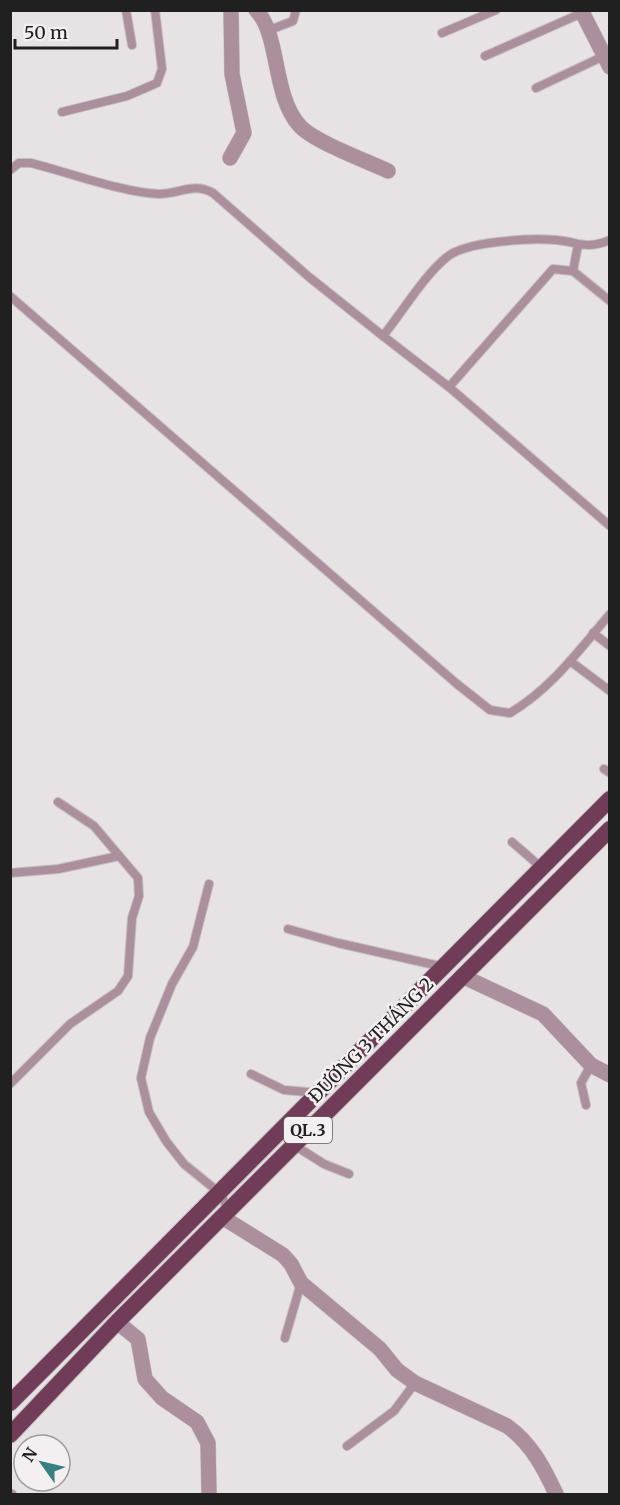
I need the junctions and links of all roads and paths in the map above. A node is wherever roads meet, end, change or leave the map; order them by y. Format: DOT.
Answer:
graph roads {
  1 [pos="126,10"];
  2 [pos="155,10"];
  3 [pos="231,10"];
  4 [pos="256,10"];
  5 [pos="296,10"];
  6 [pos="495,10"];
  7 [pos="581,12"];
  8 [pos="267,31"];
  9 [pos="442,33"];
  10 [pos="132,45"];
  11 [pos="485,56"];
  12 [pos="607,62"];
  13 [pos="536,88"];
  14 [pos="62,112"];
  15 [pos="230,158"];
  16 [pos="10,170"];
  17 [pos="388,171"];
  18 [pos="609,240"];
  19 [pos="578,245"];
  20 [pos="573,271"];
  21 [pos="10,296"];
  22 [pos="609,301"];
  23 [pos="383,336"];
  24 [pos="449,387"];
  25 [pos="609,526"];
  26 [pos="609,614"];
  27 [pos="593,633"];
  28 [pos="609,646"];
  29 [pos="570,661"];
  30 [pos="609,691"];
  31 [pos="609,799"];
  32 [pos="58,802"];
  33 [pos="609,829"];
  34 [pos="512,842"];
  35 [pos="119,856"];
  36 [pos="542,867"];
  37 [pos="10,873"];
  38 [pos="209,884"];
  39 [pos="288,929"];
  40 [pos="444,967"];
  41 [pos="462,976"];
  42 [pos="591,1065"];
  43 [pos="251,1074"];
  44 [pos="609,1075"];
  45 [pos="10,1084"];
  46 [pos="319,1093"];
  47 [pos="586,1105"];
  48 [pos="294,1145"];
  49 [pos="349,1174"];
  50 [pos="221,1194"];
  51 [pos="225,1214"];
  52 [pos="300,1283"];
  53 [pos="117,1322"];
  54 [pos="285,1338"];
  55 [pos="415,1383"];
  56 [pos="10,1403"];
  57 [pos="10,1435"];
  58 [pos="347,1446"];
  59 [pos="209,1494"];
  60 [pos="556,1494"];
  1 -- 10 [label="lane"];
  2 -- 14 [label="lane"];
  3 -- 15 [label="street"];
  4 -- 8 [label="street"];
  5 -- 8 [label="lane"];
  6 -- 9 [label="lane"];
  7 -- 11 [label="lane"];
  7 -- 12 [label="street"];
  8 -- 17 [label="street"];
  12 -- 13 [label="lane"];
  16 -- 23 [label="lane"];
  18 -- 19 [label="lane"];
  19 -- 20 [label="lane"];
  19 -- 23 [label="lane"];
  20 -- 22 [label="lane"];
  20 -- 24 [label="lane"];
  21 -- 29 [label="lane"];
  23 -- 24 [label="lane"];
  24 -- 25 [label="lane"];
  26 -- 27 [label="lane"];
  27 -- 28 [label="lane"];
  27 -- 29 [label="lane"];
  29 -- 30 [label="lane"];
  31 -- 36 [label="highway, ĐƯỜNG 3 THÁNG 2 / QL.3"];
  32 -- 35 [label="lane"];
  33 -- 41 [label="highway, ĐƯỜNG 3 THÁNG 2 / QL.3"];
  34 -- 36 [label="lane"];
  35 -- 37 [label="lane"];
  35 -- 45 [label="lane"];
  36 -- 40 [label="highway, ĐƯỜNG 3 THÁNG 2 / QL.3"];
  38 -- 50 [label="lane"];
  39 -- 40 [label="lane"];
  40 -- 46 [label="highway, ĐƯỜNG 3 THÁNG 2 / QL.3"];
  41 -- 42 [label="street"];
  41 -- 48 [label="highway, ĐƯỜNG 3 THÁNG 2 / QL.3"];
  42 -- 44 [label="street"];
  42 -- 47 [label="lane"];
  43 -- 46 [label="lane"];
  46 -- 50 [label="highway, ĐƯỜNG 3 THÁNG 2 / QL.3"];
  48 -- 49 [label="lane"];
  48 -- 51 [label="highway, ĐƯỜNG 3 THÁNG 2 / QL.3"];
  50 -- 51 [label="lane"];
  50 -- 56 [label="highway, ĐƯỜNG 3 THÁNG 2 / QL.3"];
  51 -- 52 [label="street"];
  51 -- 53 [label="highway, ĐƯỜNG 3 THÁNG 2 / QL.3"];
  52 -- 54 [label="lane"];
  52 -- 55 [label="street"];
  53 -- 57 [label="highway, ĐƯỜNG 3 THÁNG 2 / QL.3"];
  53 -- 59 [label="street"];
  55 -- 58 [label="lane"];
  55 -- 60 [label="street"];
}
